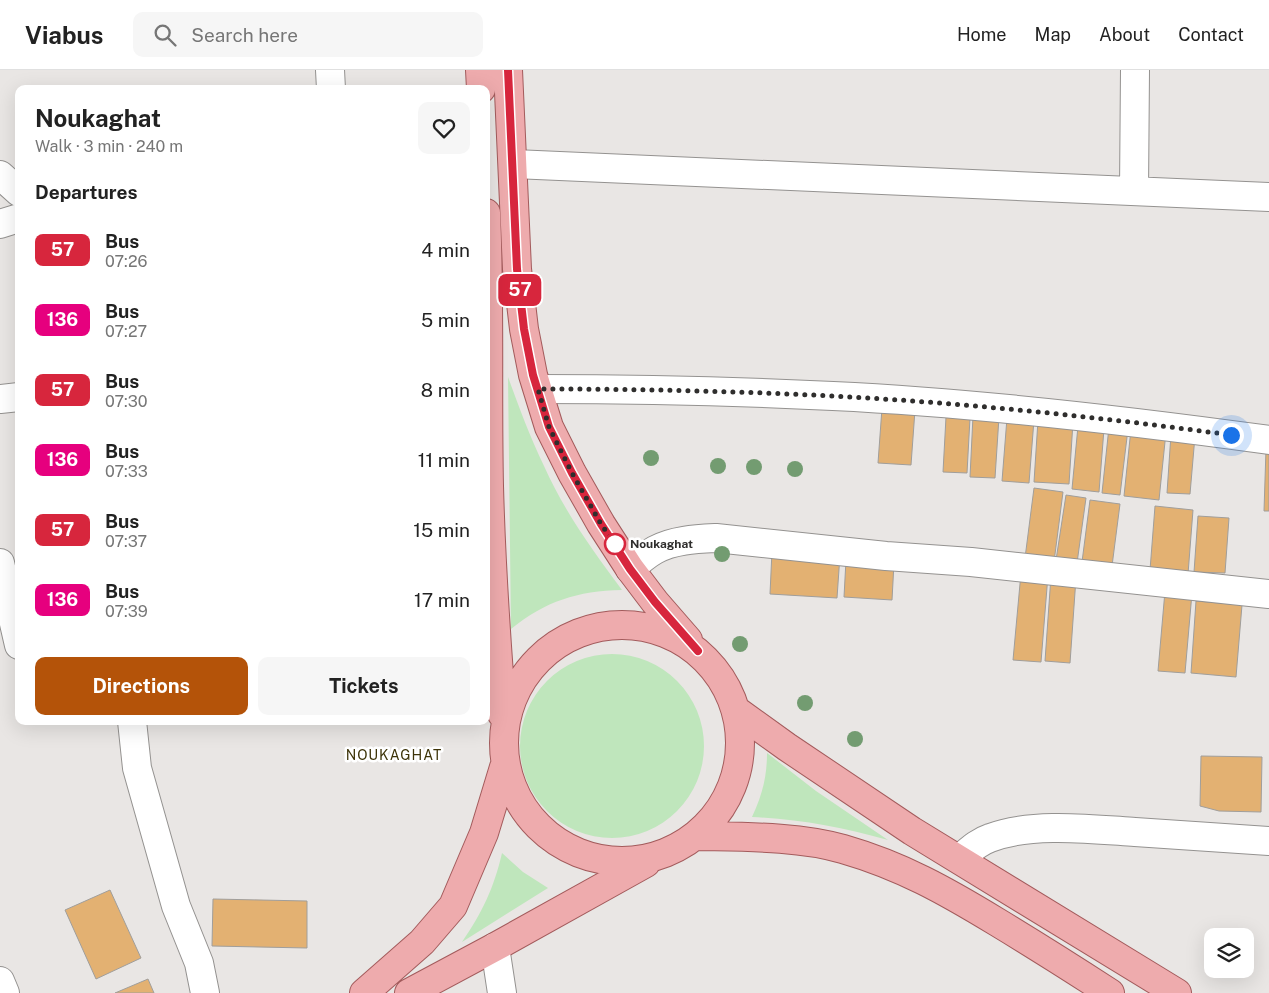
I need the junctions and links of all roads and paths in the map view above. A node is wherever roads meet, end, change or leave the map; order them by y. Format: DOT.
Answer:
graph roads {
  1 [pos="330,70"];
  2 [pos="480,70"];
  3 [pos="508,70"];
  4 [pos="1135,70"];
  5 [pos="331,85"];
  6 [pos="481,85"];
  7 [pos="514,164"];
  8 [pos="0,175"];
  9 [pos="15,188"];
  10 [pos="1134,192"];
  11 [pos="1269,197"];
  12 [pos="15,219"];
  13 [pos="0,224"];
  14 [pos="516,255"];
  15 [pos="490,256"];
  16 [pos="538,389"];
  17 [pos="15,398"];
  18 [pos="0,399"];
  19 [pos="1269,440"];
  20 [pos="490,533"];
  21 [pos="0,563"];
  22 [pos="630,569"];
  23 [pos="1269,594"];
  24 [pos="12,647"];
  25 [pos="698,651"];
  26 [pos="737,711"];
  27 [pos="132,725"];
  28 [pos="503,728"];
  29 [pos="504,767"];
  30 [pos="696,836"];
  31 [pos="1269,841"];
  32 [pos="658,856"];
  33 [pos="959,859"];
  34 [pos="495,947"];
  35 [pos="0,981"];
  36 [pos="5,993"];
  37 [pos="205,993"];
  38 [pos="364,993"];
  39 [pos="409,993"];
  40 [pos="502,993"];
  41 [pos="1110,993"];
  42 [pos="1177,993"];
  1 -- 5 [label="street"];
  2 -- 6 [label="main road"];
  3 -- 7 [label="main road"];
  4 -- 10 [label="street"];
  7 -- 10 [label="street"];
  7 -- 14 [label="main road"];
  8 -- 9 [label="street"];
  10 -- 11 [label="street"];
  12 -- 13 [label="street"];
  14 -- 15 [label="main road"];
  14 -- 16 [label="main road"];
  16 -- 19 [label="street"];
  16 -- 22 [label="main road"];
  17 -- 18 [label="street"];
  20 -- 28 [label="main road"];
  21 -- 24 [label="street"];
  22 -- 23 [label="street"];
  22 -- 25 [label="main road"];
  25 -- 26 [label="main road"];
  25 -- 28 [label="main road"];
  26 -- 30 [label="main road"];
  26 -- 33 [label="main road"];
  27 -- 37 [label="street"];
  28 -- 29 [label="main road"];
  29 -- 32 [label="main road"];
  29 -- 38 [label="main road"];
  30 -- 32 [label="main road"];
  30 -- 41 [label="main road"];
  31 -- 33 [label="street"];
  32 -- 34 [label="main road"];
  33 -- 42 [label="main road"];
  34 -- 39 [label="main road"];
  34 -- 40 [label="street"];
  35 -- 36 [label="street"];
}
